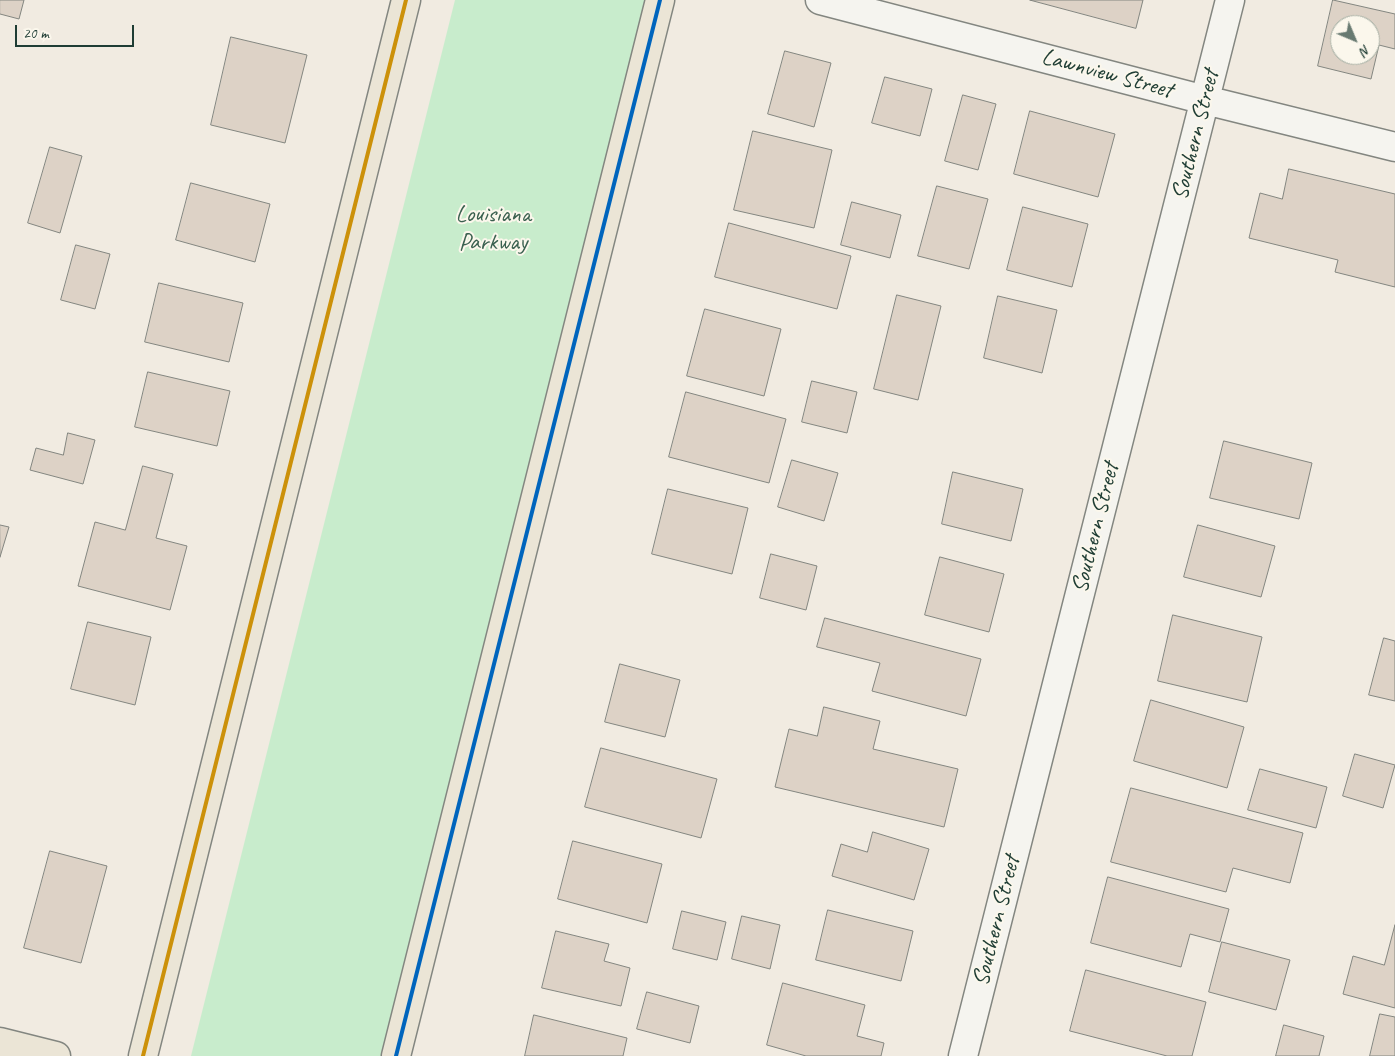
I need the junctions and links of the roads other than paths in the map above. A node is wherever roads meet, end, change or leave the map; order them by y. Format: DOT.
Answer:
graph roads {
  1 [pos="406,0"];
  2 [pos="660,0"];
  3 [pos="820,0"];
  4 [pos="1230,0"];
  5 [pos="1205,100"];
  6 [pos="1395,147"];
  7 [pos="0,1042"];
  8 [pos="56,1056"];
  9 [pos="143,1056"];
  10 [pos="396,1056"];
  11 [pos="963,1056"];
  1 -- 9 [label="main road"];
  2 -- 10 [label="main road"];
  3 -- 5 [label="street, Lawnview Street"];
  4 -- 5 [label="street, Southern Street"];
  5 -- 6 [label="street, Lawnview Street"];
  5 -- 11 [label="street, Southern Street"];
  7 -- 8 [label="main road"];
}
